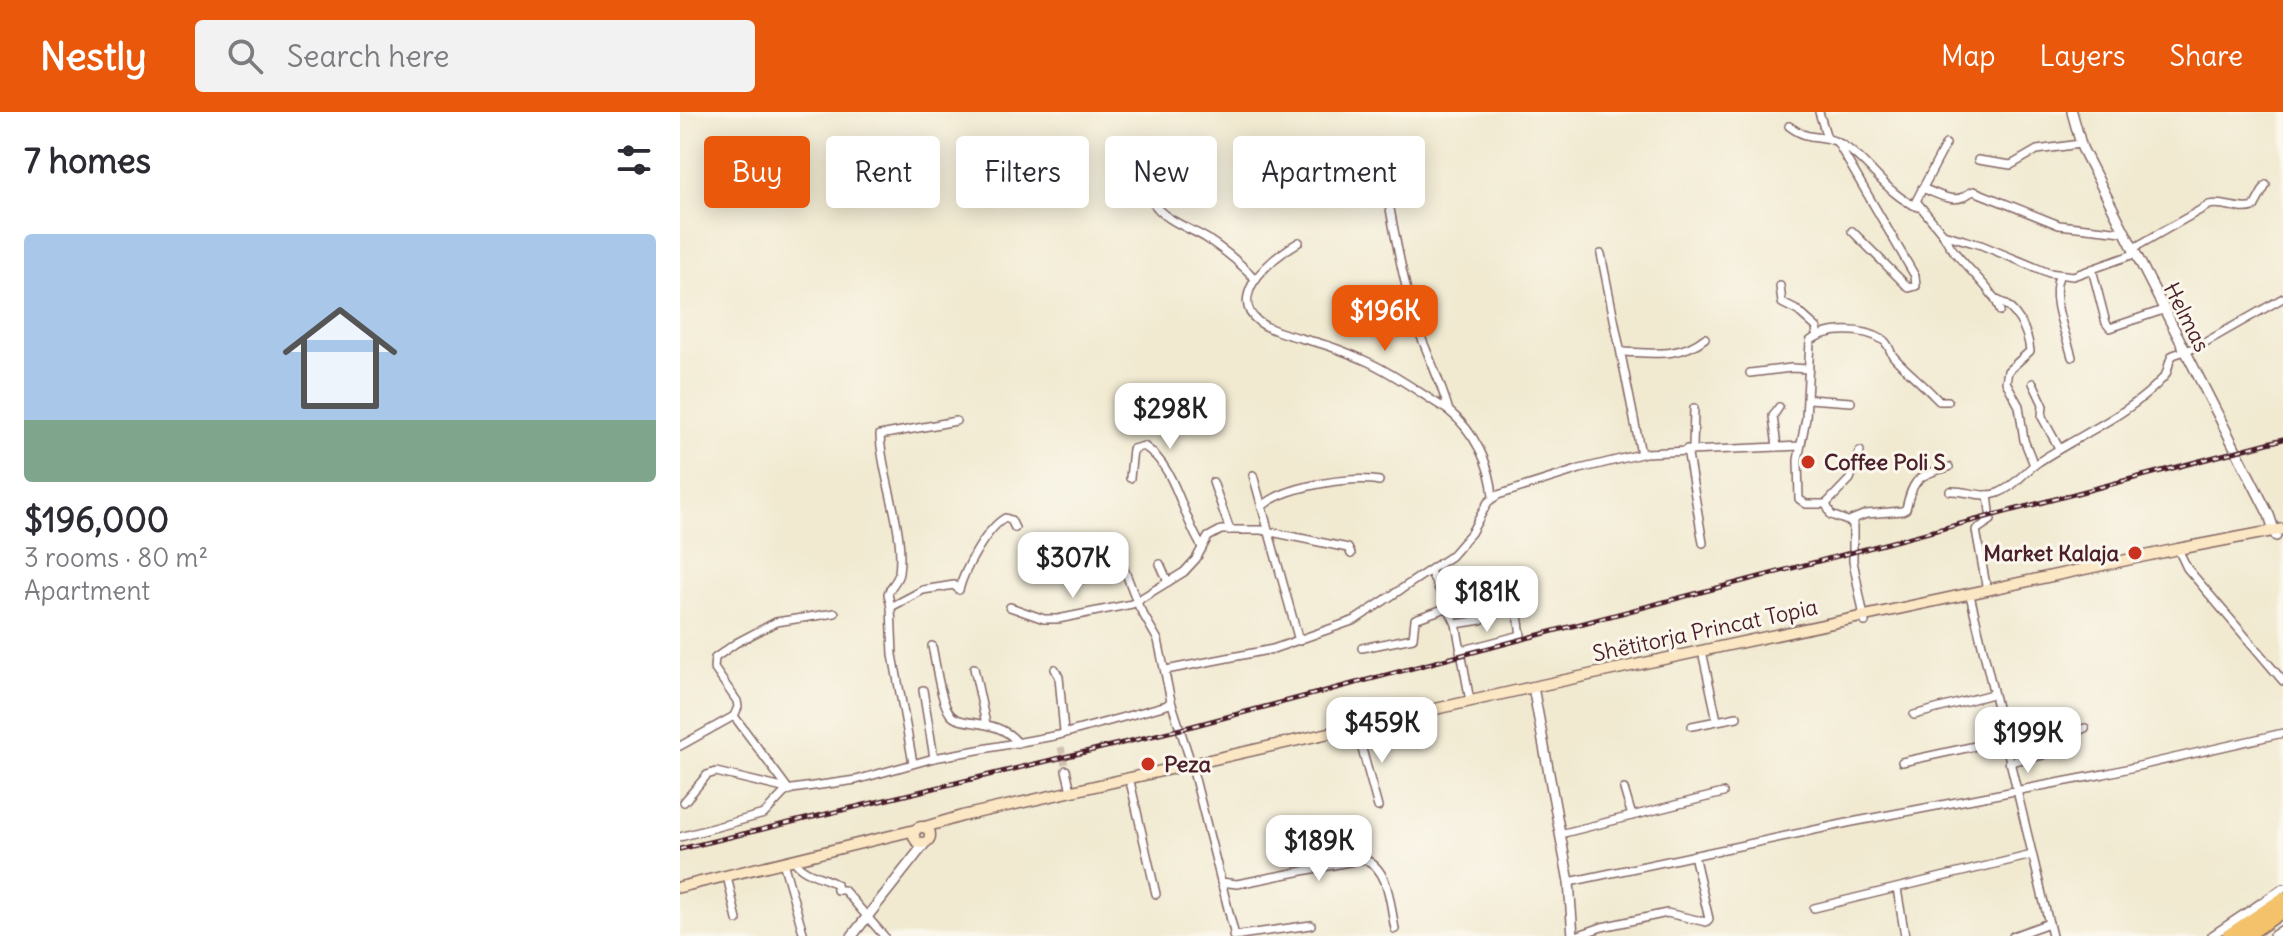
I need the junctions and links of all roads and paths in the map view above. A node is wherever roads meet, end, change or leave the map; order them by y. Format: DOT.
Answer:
graph roads {
  1 [pos="1819,112"];
  2 [pos="2072,112"];
  3 [pos="1789,126"];
  4 [pos="1827,138"];
  5 [pos="1837,142"];
  6 [pos="1946,144"];
  7 [pos="2080,144"];
  8 [pos="1978,160"];
  9 [pos="2266,185"];
  10 [pos="1922,188"];
  11 [pos="1918,207"];
  12 [pos="1156,208"];
  13 [pos="1390,208"];
  14 [pos="1852,231"];
  15 [pos="2123,232"];
  16 [pos="1943,234"];
  17 [pos="1299,242"];
  18 [pos="2133,252"];
  19 [pos="1601,254"];
  20 [pos="2092,269"];
  21 [pos="2059,276"];
  22 [pos="1256,280"];
  23 [pos="1780,286"];
  24 [pos="2283,298"];
  25 [pos="1997,300"];
  26 [pos="2163,310"];
  27 [pos="2000,311"];
  28 [pos="1816,337"];
  29 [pos="1705,338"];
  30 [pos="2184,351"];
  31 [pos="1622,352"];
  32 [pos="2072,357"];
  33 [pos="1809,369"];
  34 [pos="1750,373"];
  35 [pos="2033,383"];
  36 [pos="1808,399"];
  37 [pos="1948,401"];
  38 [pos="1851,402"];
  39 [pos="1779,407"];
  40 [pos="1694,408"];
  41 [pos="1449,411"];
  42 [pos="956,421"];
  43 [pos="1800,446"];
  44 [pos="1777,447"];
  45 [pos="2059,448"];
  46 [pos="1690,449"];
  47 [pos="1860,451"];
  48 [pos="1641,454"];
  49 [pos="2034,465"];
  50 [pos="1949,467"];
  51 [pos="1253,475"];
  52 [pos="1130,478"];
  53 [pos="1379,481"];
  54 [pos="1213,482"];
  55 [pos="1950,491"];
  56 [pos="1988,495"];
  57 [pos="1493,497"];
  58 [pos="1826,504"];
  59 [pos="1262,507"];
  60 [pos="1851,520"];
  61 [pos="1015,528"];
  62 [pos="1230,530"];
  63 [pos="2278,532"];
  64 [pos="1268,533"];
  65 [pos="1703,543"];
  66 [pos="1202,547"];
  67 [pos="1049,549"];
  68 [pos="2178,549"];
  69 [pos="1351,554"];
  70 [pos="1160,564"];
  71 [pos="1430,571"];
  72 [pos="1168,582"];
  73 [pos="1987,591"];
  74 [pos="1970,595"];
  75 [pos="1138,602"];
  76 [pos="891,607"];
  77 [pos="1010,607"];
  78 [pos="1449,607"];
  79 [pos="1481,612"];
  80 [pos="835,613"];
  81 [pos="1518,615"];
  82 [pos="1865,620"];
  83 [pos="1456,624"];
  84 [pos="1299,641"];
  85 [pos="932,646"];
  86 [pos="1362,648"];
  87 [pos="1460,651"];
  88 [pos="1702,651"];
  89 [pos="974,668"];
  90 [pos="1055,669"];
  91 [pos="1166,670"];
  92 [pos="2283,681"];
  93 [pos="1533,687"];
  94 [pos="923,690"];
  95 [pos="1992,694"];
  96 [pos="1470,701"];
  97 [pos="1170,704"];
  98 [pos="1914,715"];
  99 [pos="734,716"];
  100 [pos="1737,717"];
  101 [pos="1717,720"];
  102 [pos="986,724"];
  103 [pos="1692,726"];
  104 [pos="2085,728"];
  105 [pos="1357,731"];
  106 [pos="2283,733"];
  107 [pos="1062,734"];
  108 [pos="2003,740"];
  109 [pos="1018,743"];
  110 [pos="680,746"];
  111 [pos="1061,747"];
  112 [pos="934,758"];
  113 [pos="1902,762"];
  114 [pos="2009,762"];
  115 [pos="913,763"];
  116 [pos="1191,763"];
  117 [pos="1066,770"];
  118 [pos="1129,777"];
  119 [pos="1624,789"];
  120 [pos="2016,789"];
  121 [pos="789,790"];
  122 [pos="1071,791"];
  123 [pos="1723,793"];
  124 [pos="684,802"];
  125 [pos="1378,807"];
  126 [pos="1632,816"];
  127 [pos="1560,834"];
  128 [pos="921,836"];
  129 [pos="680,837"];
  130 [pos="1694,855"];
  131 [pos="2032,855"];
  132 [pos="788,860"];
  133 [pos="727,876"];
  134 [pos="1221,882"];
  135 [pos="1569,882"];
  136 [pos="680,887"];
  137 [pos="2283,888"];
  138 [pos="1897,889"];
  139 [pos="1156,894"];
  140 [pos="2283,899"];
  141 [pos="1814,908"];
  142 [pos="2283,911"];
  143 [pos="868,915"];
  144 [pos="737,920"];
  145 [pos="2049,923"];
  146 [pos="1311,925"];
  147 [pos="1395,929"];
  148 [pos="2283,930"];
  149 [pos="804,936"];
  150 [pos="852,936"];
  151 [pos="884,936"];
  152 [pos="1234,936"];
  153 [pos="1575,936"];
  154 [pos="1905,936"];
  155 [pos="2013,936"];
  156 [pos="2052,936"];
  157 [pos="2211,936"];
  158 [pos="2228,936"];
  159 [pos="2246,936"];
  160 [pos="2274,936"];
  1 -- 4 [label="street"];
  2 -- 7 [label="street, Helmas"];
  3 -- 4 [label="street"];
  4 -- 5 [label="street"];
  5 -- 11 [label="street"];
  5 -- 14 [label="street"];
  6 -- 10 [label="street"];
  7 -- 8 [label="street"];
  7 -- 15 [label="street, Helmas"];
  9 -- 18 [label="street"];
  10 -- 11 [label="street"];
  10 -- 15 [label="street"];
  11 -- 16 [label="street"];
  12 -- 22 [label="street"];
  13 -- 41 [label="street"];
  15 -- 18 [label="street, Helmas"];
  16 -- 21 [label="street"];
  16 -- 25 [label="street"];
  17 -- 22 [label="street"];
  18 -- 20 [label="street"];
  18 -- 26 [label="street, Helmas"];
  19 -- 31 [label="street"];
  20 -- 21 [label="street"];
  20 -- 26 [label="street"];
  21 -- 32 [label="street"];
  22 -- 41 [label="street"];
  23 -- 28 [label="street"];
  24 -- 30 [label="street"];
  25 -- 27 [label="street"];
  25 -- 49 [label="street"];
  26 -- 30 [label="street, Helmas"];
  28 -- 33 [label="street"];
  28 -- 37 [label="street"];
  29 -- 31 [label="street"];
  30 -- 45 [label="street"];
  30 -- 63 [label="street, Helmas"];
  31 -- 48 [label="street"];
  33 -- 34 [label="street"];
  33 -- 36 [label="street"];
  35 -- 45 [label="street"];
  36 -- 38 [label="street"];
  36 -- 43 [label="street"];
  39 -- 44 [label="street"];
  40 -- 46 [label="street"];
  41 -- 57 [label="street"];
  42 -- 76 [label="street"];
  43 -- 44 [label="street"];
  43 -- 58 [label="street"];
  44 -- 46 [label="street"];
  45 -- 49 [label="street"];
  46 -- 48 [label="street"];
  46 -- 65 [label="street"];
  47 -- 58 [label="street"];
  48 -- 57 [label="street"];
  49 -- 56 [label="street"];
  50 -- 60 [label="street"];
  51 -- 59 [label="street"];
  52 -- 66 [label="street"];
  53 -- 59 [label="street"];
  54 -- 62 [label="street"];
  55 -- 56 [label="street"];
  56 -- 73 [label="street"];
  57 -- 71 [label="street"];
  58 -- 60 [label="street"];
  59 -- 64 [label="street"];
  60 -- 82 [label="street"];
  61 -- 76 [label="street"];
  62 -- 64 [label="street"];
  62 -- 66 [label="street"];
  63 -- 68 [label="main road, Shëtitorja Princat Topia"];
  64 -- 69 [label="street"];
  64 -- 84 [label="street"];
  66 -- 72 [label="street"];
  67 -- 75 [label="street"];
  68 -- 73 [label="main road, Shëtitorja Princat Topia"];
  68 -- 92 [label="street"];
  70 -- 72 [label="street"];
  71 -- 78 [label="street"];
  71 -- 84 [label="street"];
  72 -- 75 [label="street"];
  73 -- 74 [label="main road, Shëtitorja Princat Topia"];
  74 -- 82 [label="main road, Shëtitorja Princat Topia"];
  74 -- 95 [label="street"];
  75 -- 77 [label="street"];
  75 -- 91 [label="street"];
  76 -- 115 [label="street"];
  78 -- 83 [label="street"];
  78 -- 86 [label="street"];
  79 -- 83 [label="street"];
  80 -- 99 [label="street"];
  81 -- 87 [label="street"];
  82 -- 88 [label="main road, Shëtitorja Princat Topia"];
  83 -- 87 [label="street"];
  84 -- 91 [label="street"];
  85 -- 102 [label="street"];
  87 -- 96 [label="street"];
  88 -- 93 [label="main road, Shëtitorja Princat Topia"];
  88 -- 101 [label="street"];
  89 -- 102 [label="street"];
  90 -- 107 [label="street"];
  91 -- 97 [label="street"];
  93 -- 96 [label="main road, Shëtitorja Princat Topia"];
  93 -- 127 [label="street"];
  94 -- 112 [label="street"];
  95 -- 98 [label="street"];
  95 -- 108 [label="street"];
  96 -- 116 [label="main road, Shëtitorja Princat Topia"];
  97 -- 107 [label="street"];
  97 -- 116 [label="street"];
  99 -- 110 [label="street"];
  99 -- 121 [label="street"];
  100 -- 101 [label="street"];
  101 -- 103 [label="street"];
  102 -- 109 [label="street"];
  104 -- 114 [label="street"];
  105 -- 125 [label="street"];
  106 -- 120 [label="street"];
  107 -- 109 [label="street"];
  107 -- 111 [label="street"];
  108 -- 113 [label="street"];
  108 -- 114 [label="street"];
  109 -- 112 [label="street"];
  112 -- 115 [label="street"];
  114 -- 120 [label="street"];
  115 -- 121 [label="street"];
  116 -- 118 [label="main road, Shëtitorja Princat Topia"];
  116 -- 134 [label="street"];
  117 -- 122 [label="street"];
  118 -- 122 [label="main road, Shëtitorja Princat Topia"];
  118 -- 139 [label="street"];
  119 -- 126 [label="street"];
  120 -- 130 [label="street"];
  120 -- 131 [label="street"];
  121 -- 124 [label="street"];
  121 -- 129 [label="street"];
  122 -- 128 [label="main road, Shëtitorja Princat Topia"];
  123 -- 126 [label="street"];
  126 -- 127 [label="street"];
  127 -- 135 [label="street"];
  128 -- 132 [label="main road"];
  128 -- 143 [label="street"];
  130 -- 135 [label="street"];
  130 -- 153 [label="street"];
  131 -- 138 [label="street"];
  131 -- 145 [label="street"];
  132 -- 133 [label="main road"];
  132 -- 143 [label="street"];
  132 -- 149 [label="street"];
  133 -- 136 [label="main road"];
  133 -- 144 [label="street"];
  134 -- 147 [label="street"];
  134 -- 152 [label="street"];
  135 -- 153 [label="street"];
  137 -- 157 [label="street"];
  138 -- 141 [label="street"];
  138 -- 154 [label="street"];
  140 -- 158 [label="highway"];
  142 -- 159 [label="highway"];
  143 -- 150 [label="street"];
  143 -- 151 [label="street"];
  145 -- 155 [label="street"];
  145 -- 156 [label="street"];
  146 -- 152 [label="street"];
  148 -- 160 [label="street"];
}
